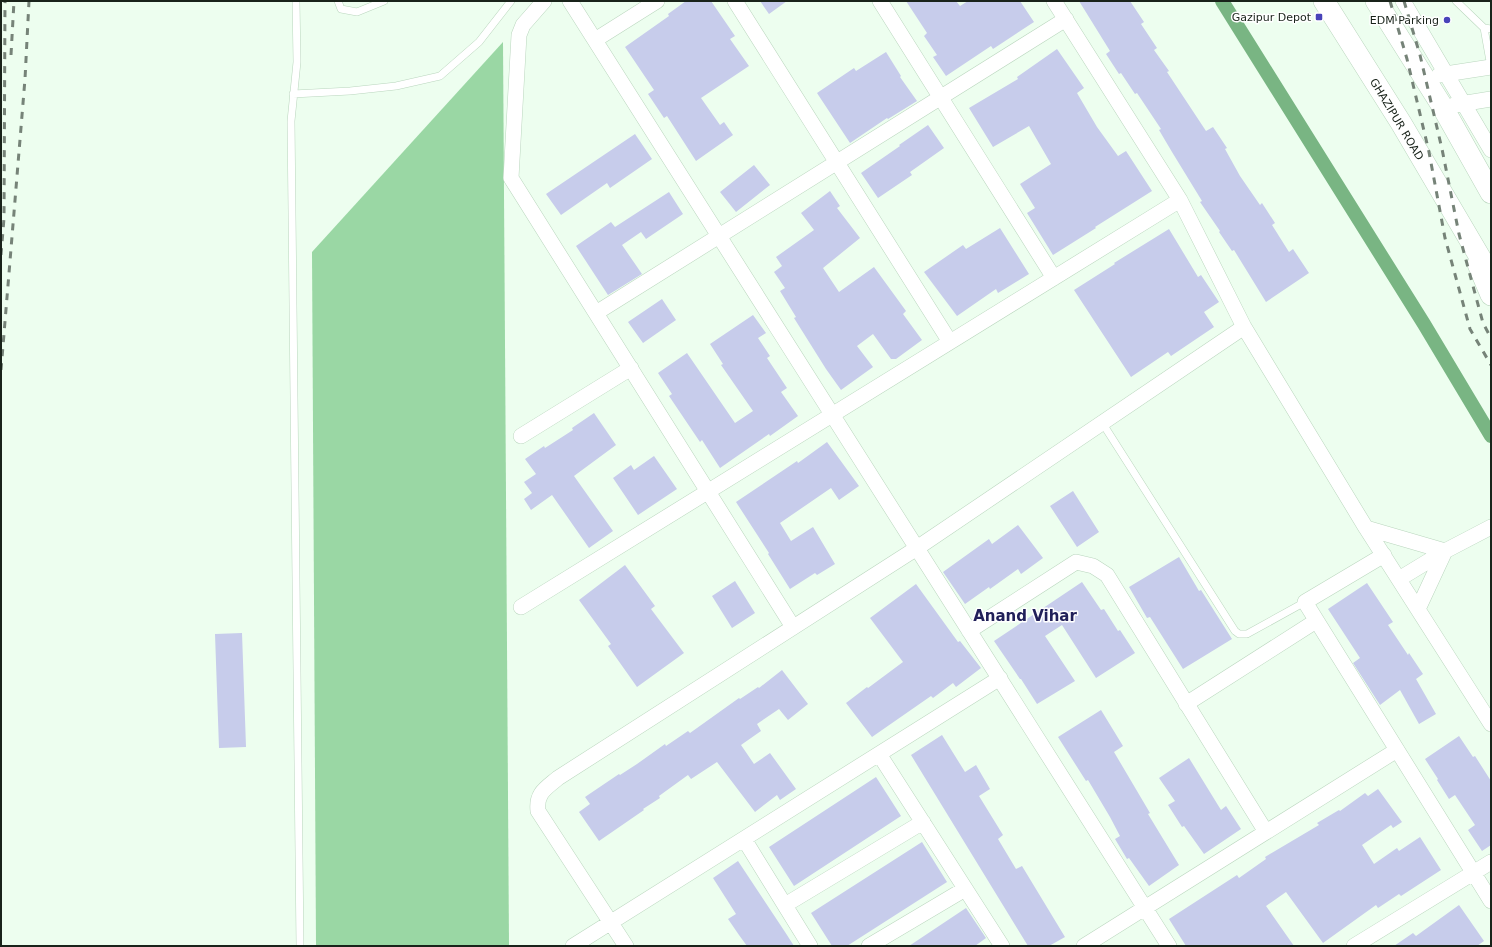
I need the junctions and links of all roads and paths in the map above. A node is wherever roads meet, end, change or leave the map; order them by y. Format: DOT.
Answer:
graph roads {
  1 [pos="296,1"];
  2 [pos="338,1"];
  3 [pos="384,1"];
  4 [pos="511,1"];
  5 [pos="544,1"];
  6 [pos="570,1"];
  7 [pos="657,1"];
  8 [pos="735,1"];
  9 [pos="880,1"];
  10 [pos="1054,1"];
  11 [pos="1324,1"];
  12 [pos="1376,1"];
  13 [pos="1403,1"];
  14 [pos="1456,1"];
  15 [pos="1066,19"];
  16 [pos="1488,29"];
  17 [pos="595,40"];
  18 [pos="1491,67"];
  19 [pos="1447,74"];
  20 [pos="1424,78"];
  21 [pos="293,94"];
  22 [pos="941,97"];
  23 [pos="1491,99"];
  24 [pos="1463,104"];
  25 [pos="1442,106"];
  26 [pos="1491,150"];
  27 [pos="837,162"];
  28 [pos="1491,193"];
  29 [pos="1180,200"];
  30 [pos="719,236"];
  31 [pos="1468,238"];
  32 [pos="1491,276"];
  33 [pos="1054,278"];
  34 [pos="1491,295"];
  35 [pos="596,313"];
  36 [pos="1244,327"];
  37 [pos="950,342"];
  38 [pos="630,368"];
  39 [pos="832,415"];
  40 [pos="1103,424"];
  41 [pos="521,436"];
  42 [pos="708,492"];
  43 [pos="1491,527"];
  44 [pos="1366,528"];
  45 [pos="917,548"];
  46 [pos="1445,551"];
  47 [pos="1384,555"];
  48 [pos="1399,580"];
  49 [pos="1305,602"];
  50 [pos="522,607"];
  51 [pos="1418,609"];
  52 [pos="1316,621"];
  53 [pos="793,627"];
  54 [pos="969,631"];
  55 [pos="1000,678"];
  56 [pos="1186,704"];
  57 [pos="1491,724"];
  58 [pos="1397,750"];
  59 [pos="879,754"];
  60 [pos="922,822"];
  61 [pos="1266,832"];
  62 [pos="744,839"];
  63 [pos="1491,862"];
  64 [pos="1473,873"];
  65 [pos="965,889"];
  66 [pos="1491,901"];
  67 [pos="785,905"];
  68 [pos="1145,908"];
  69 [pos="611,923"];
  70 [pos="300,946"];
  71 [pos="574,946"];
  72 [pos="626,946"];
  73 [pos="810,946"];
  74 [pos="870,946"];
  75 [pos="1002,946"];
  76 [pos="1084,946"];
  77 [pos="1169,946"];
  78 [pos="1354,946"];
  1 -- 21 [label="lane"];
  2 -- 3 [label="lane"];
  4 -- 21 [label="lane"];
  5 -- 35 [label="street"];
  6 -- 17 [label="street"];
  7 -- 17 [label="street"];
  8 -- 27 [label="street"];
  9 -- 22 [label="street"];
  10 -- 15 [label="street"];
  11 -- 31 [label="main road, GHAZIPUR ROAD"];
  12 -- 20 [label="main road"];
  13 -- 19 [label="street"];
  14 -- 16 [label="lane"];
  15 -- 22 [label="street"];
  15 -- 29 [label="street"];
  16 -- 18 [label="lane"];
  17 -- 30 [label="street"];
  18 -- 19 [label="street"];
  19 -- 20 [label="street"];
  19 -- 24 [label="street"];
  20 -- 25 [label="main road"];
  21 -- 70 [label="lane"];
  22 -- 27 [label="street"];
  22 -- 33 [label="street"];
  23 -- 24 [label="street"];
  24 -- 25 [label="street"];
  24 -- 26 [label="street"];
  25 -- 28 [label="main road"];
  27 -- 30 [label="street"];
  27 -- 37 [label="street"];
  29 -- 33 [label="street"];
  29 -- 36 [label="street"];
  30 -- 35 [label="street"];
  30 -- 39 [label="street"];
  31 -- 32 [label="main road"];
  31 -- 34 [label="main road"];
  33 -- 37 [label="street"];
  35 -- 38 [label="street"];
  36 -- 40 [label="street"];
  36 -- 44 [label="street"];
  37 -- 39 [label="street"];
  38 -- 41 [label="street"];
  38 -- 42 [label="street"];
  39 -- 42 [label="street"];
  39 -- 45 [label="street"];
  40 -- 45 [label="street"];
  40 -- 49 [label="lane"];
  42 -- 50 [label="street"];
  42 -- 53 [label="street"];
  43 -- 46 [label="street"];
  44 -- 46 [label="street"];
  44 -- 47 [label="street"];
  45 -- 53 [label="street"];
  45 -- 54 [label="street"];
  46 -- 48 [label="street"];
  46 -- 51 [label="street"];
  47 -- 48 [label="street"];
  47 -- 49 [label="street"];
  48 -- 51 [label="street"];
  49 -- 52 [label="street"];
  51 -- 57 [label="street"];
  52 -- 56 [label="street"];
  52 -- 58 [label="street"];
  53 -- 69 [label="street"];
  54 -- 55 [label="street"];
  54 -- 56 [label="street"];
  55 -- 59 [label="street"];
  55 -- 68 [label="street"];
  56 -- 61 [label="street"];
  58 -- 61 [label="street"];
  58 -- 64 [label="street"];
  59 -- 60 [label="street"];
  59 -- 62 [label="street"];
  60 -- 65 [label="street"];
  60 -- 67 [label="street"];
  61 -- 68 [label="street"];
  62 -- 67 [label="street"];
  62 -- 69 [label="street"];
  63 -- 64 [label="street"];
  64 -- 66 [label="street"];
  64 -- 78 [label="street"];
  65 -- 74 [label="street"];
  65 -- 75 [label="street"];
  67 -- 73 [label="street"];
  68 -- 76 [label="street"];
  68 -- 77 [label="street"];
  69 -- 71 [label="street"];
  69 -- 72 [label="street"];
}
